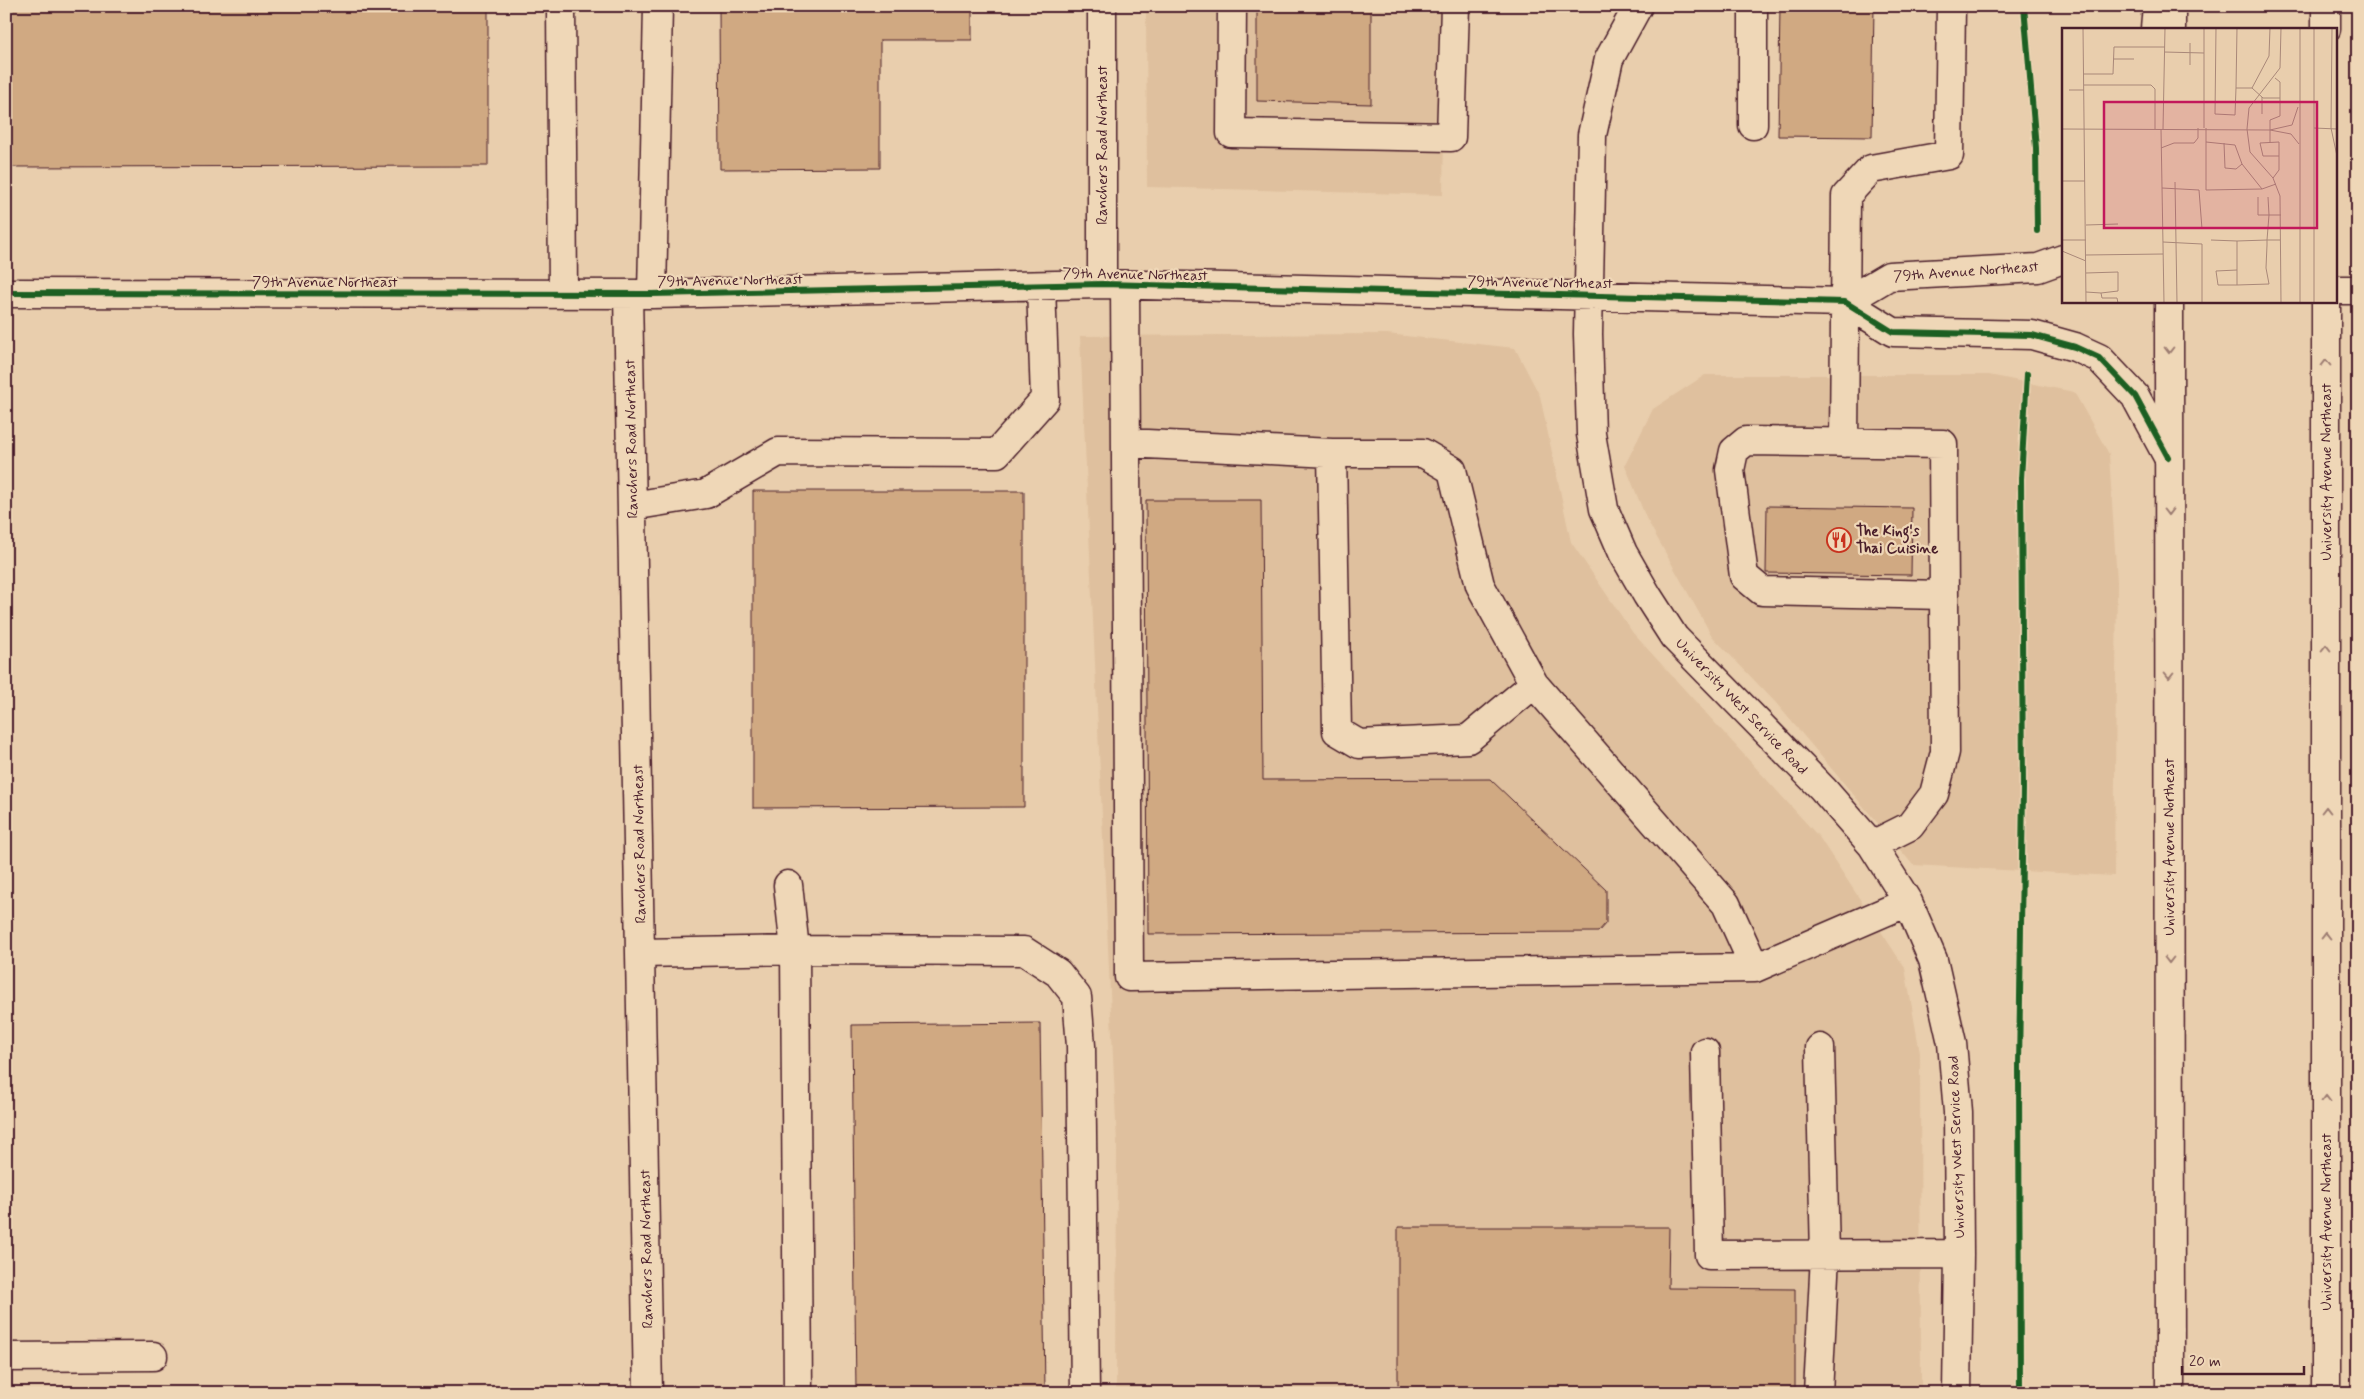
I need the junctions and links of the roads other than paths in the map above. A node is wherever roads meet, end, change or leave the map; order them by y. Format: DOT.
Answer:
graph roads {
  1 [pos="561,6"];
  2 [pos="658,6"];
  3 [pos="1102,6"];
  4 [pos="1232,6"];
  5 [pos="1455,6"];
  6 [pos="1638,6"];
  7 [pos="1753,6"];
  8 [pos="1952,6"];
  9 [pos="2157,6"];
  10 [pos="2171,6"];
  11 [pos="2326,6"];
  12 [pos="2155,28"];
  13 [pos="2171,28"];
  14 [pos="2326,28"];
  15 [pos="1753,125"];
  16 [pos="2062,259"];
  17 [pos="1114,285"];
  18 [pos="1041,286"];
  19 [pos="2336,290"];
  20 [pos="2358,290"];
  21 [pos="6,294"];
  22 [pos="564,294"];
  23 [pos="640,294"];
  24 [pos="1588,296"];
  25 [pos="1846,302"];
  26 [pos="2169,302"];
  27 [pos="2326,302"];
  28 [pos="1126,442"];
  29 [pos="1844,442"];
  30 [pos="1332,453"];
  31 [pos="2168,457"];
  32 [pos="632,506"];
  33 [pos="1944,595"];
  34 [pos="1534,684"];
  35 [pos="1872,845"];
  36 [pos="788,885"];
  37 [pos="1908,902"];
  38 [pos="795,950"];
  39 [pos="641,953"];
  40 [pos="1754,968"];
  41 [pos="1820,1048"];
  42 [pos="1706,1052"];
  43 [pos="1960,1254"];
  44 [pos="1825,1255"];
  45 [pos="153,1356"];
  46 [pos="6,1357"];
  47 [pos="648,1393"];
  48 [pos="798,1393"];
  49 [pos="1085,1393"];
  50 [pos="1818,1393"];
  51 [pos="1957,1393"];
  52 [pos="2170,1393"];
  53 [pos="2326,1393"];
  1 -- 22 [label="street"];
  2 -- 23 [label="street, Ranchers Road Northeast"];
  3 -- 17 [label="street, Ranchers Road Northeast"];
  4 -- 5 [label="street"];
  6 -- 24 [label="street, University West Service Road"];
  7 -- 15 [label="street"];
  8 -- 25 [label="street"];
  9 -- 12 [label="street"];
  10 -- 13 [label="street"];
  11 -- 14 [label="street"];
  16 -- 25 [label="street, 79th Avenue Northeast"];
  17 -- 18 [label="street, 79th Avenue Northeast"];
  17 -- 24 [label="street, 79th Avenue Northeast"];
  17 -- 28 [label="street, Ranchers Road Northeast"];
  18 -- 23 [label="street, 79th Avenue Northeast"];
  18 -- 32 [label="street"];
  19 -- 20 [label="street"];
  21 -- 22 [label="street, 79th Avenue Northeast"];
  22 -- 23 [label="street, 79th Avenue Northeast"];
  23 -- 32 [label="street, Ranchers Road Northeast"];
  24 -- 25 [label="street, 79th Avenue Northeast"];
  24 -- 35 [label="street, University West Service Road"];
  25 -- 29 [label="street"];
  25 -- 31 [label="street"];
  26 -- 31 [label="street, University Avenue Northeast, one-way"];
  53 -- 27 [label="street, University Avenue Northeast, one-way"];
  28 -- 30 [label="street"];
  28 -- 40 [label="street, Ranchers Road Northeast"];
  29 -- 33 [label="street"];
  29 -- 33 [label="street"];
  30 -- 34 [label="street"];
  30 -- 34 [label="street"];
  31 -- 52 [label="street, University Avenue Northeast, one-way"];
  32 -- 39 [label="street, Ranchers Road Northeast"];
  33 -- 35 [label="street"];
  34 -- 40 [label="street"];
  35 -- 37 [label="street, University West Service Road"];
  36 -- 38 [label="street"];
  37 -- 40 [label="street"];
  37 -- 43 [label="street, University West Service Road"];
  38 -- 39 [label="street"];
  38 -- 48 [label="street"];
  38 -- 49 [label="street"];
  39 -- 47 [label="street, Ranchers Road Northeast"];
  41 -- 44 [label="street"];
  42 -- 44 [label="street"];
  43 -- 44 [label="street"];
  43 -- 51 [label="street, University West Service Road"];
  44 -- 50 [label="street"];
  45 -- 46 [label="street"];
}
